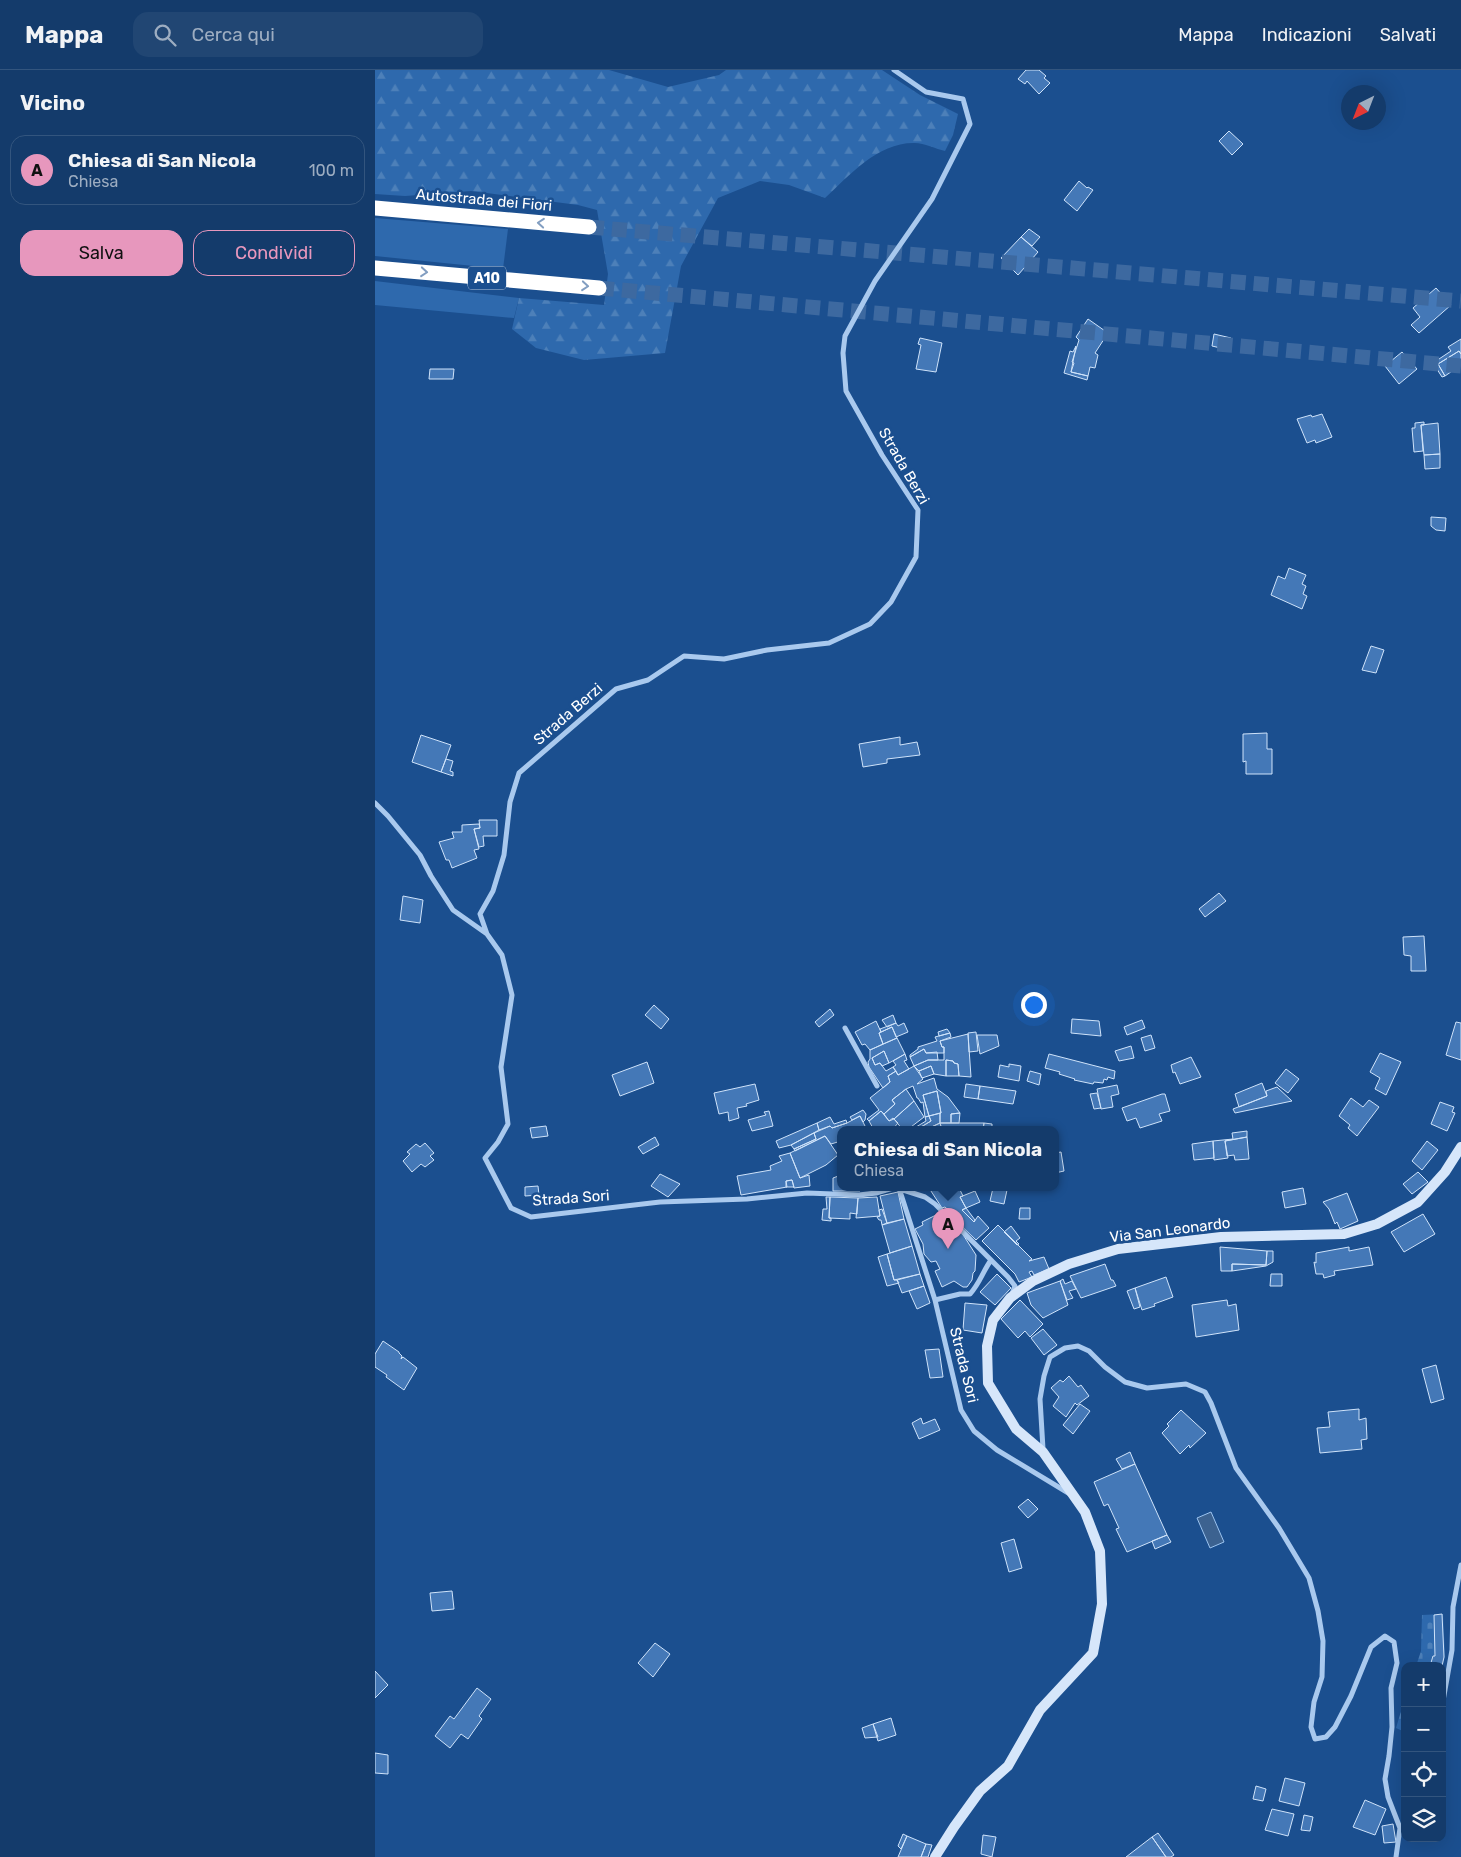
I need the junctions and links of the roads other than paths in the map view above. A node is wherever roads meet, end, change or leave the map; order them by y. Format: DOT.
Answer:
graph roads {
  1 [pos="894,70"];
  2 [pos="375,208"];
  3 [pos="589,227"];
  4 [pos="375,268"];
  5 [pos="599,288"];
  6 [pos="375,803"];
  7 [pos="487,934"];
  8 [pos="845,1028"];
  9 [pos="877,1086"];
  10 [pos="1461,1147"];
  11 [pos="883,1191"];
  12 [pos="901,1191"];
  13 [pos="908,1191"];
  14 [pos="991,1260"];
  15 [pos="1010,1298"];
  16 [pos="935,1300"];
  17 [pos="1043,1452"];
  18 [pos="1074,1498"];
  19 [pos="1461,1565"];
  20 [pos="1443,1707"];
  21 [pos="1401,1825"];
  22 [pos="1401,1832"];
  23 [pos="935,1857"];
  24 [pos="1396,1857"];
  1 -- 7 [label="street, Strada Berzi"];
  3 -- 2 [label="highway, Autostrada dei Fiori, one-way"];
  4 -- 5 [label="highway, A10, one-way"];
  6 -- 7 [label="street, Strada Sori"];
  7 -- 11 [label="street, Strada Sori"];
  8 -- 9 [label="street"];
  10 -- 15 [label="main road, Via San Leonardo"];
  12 -- 16 [label="street, Strada Sori"];
  13 -- 14 [label="street"];
  14 -- 15 [label="street"];
  14 -- 16 [label="street"];
  15 -- 17 [label="main road, Via San Leonardo"];
  16 -- 18 [label="street, Strada Sori"];
  17 -- 18 [label="main road, Via San Leonardo"];
  17 -- 21 [label="street"];
  18 -- 23 [label="main road, Via San Leonardo"];
  19 -- 20 [label="street"];
  22 -- 24 [label="street"];
}
